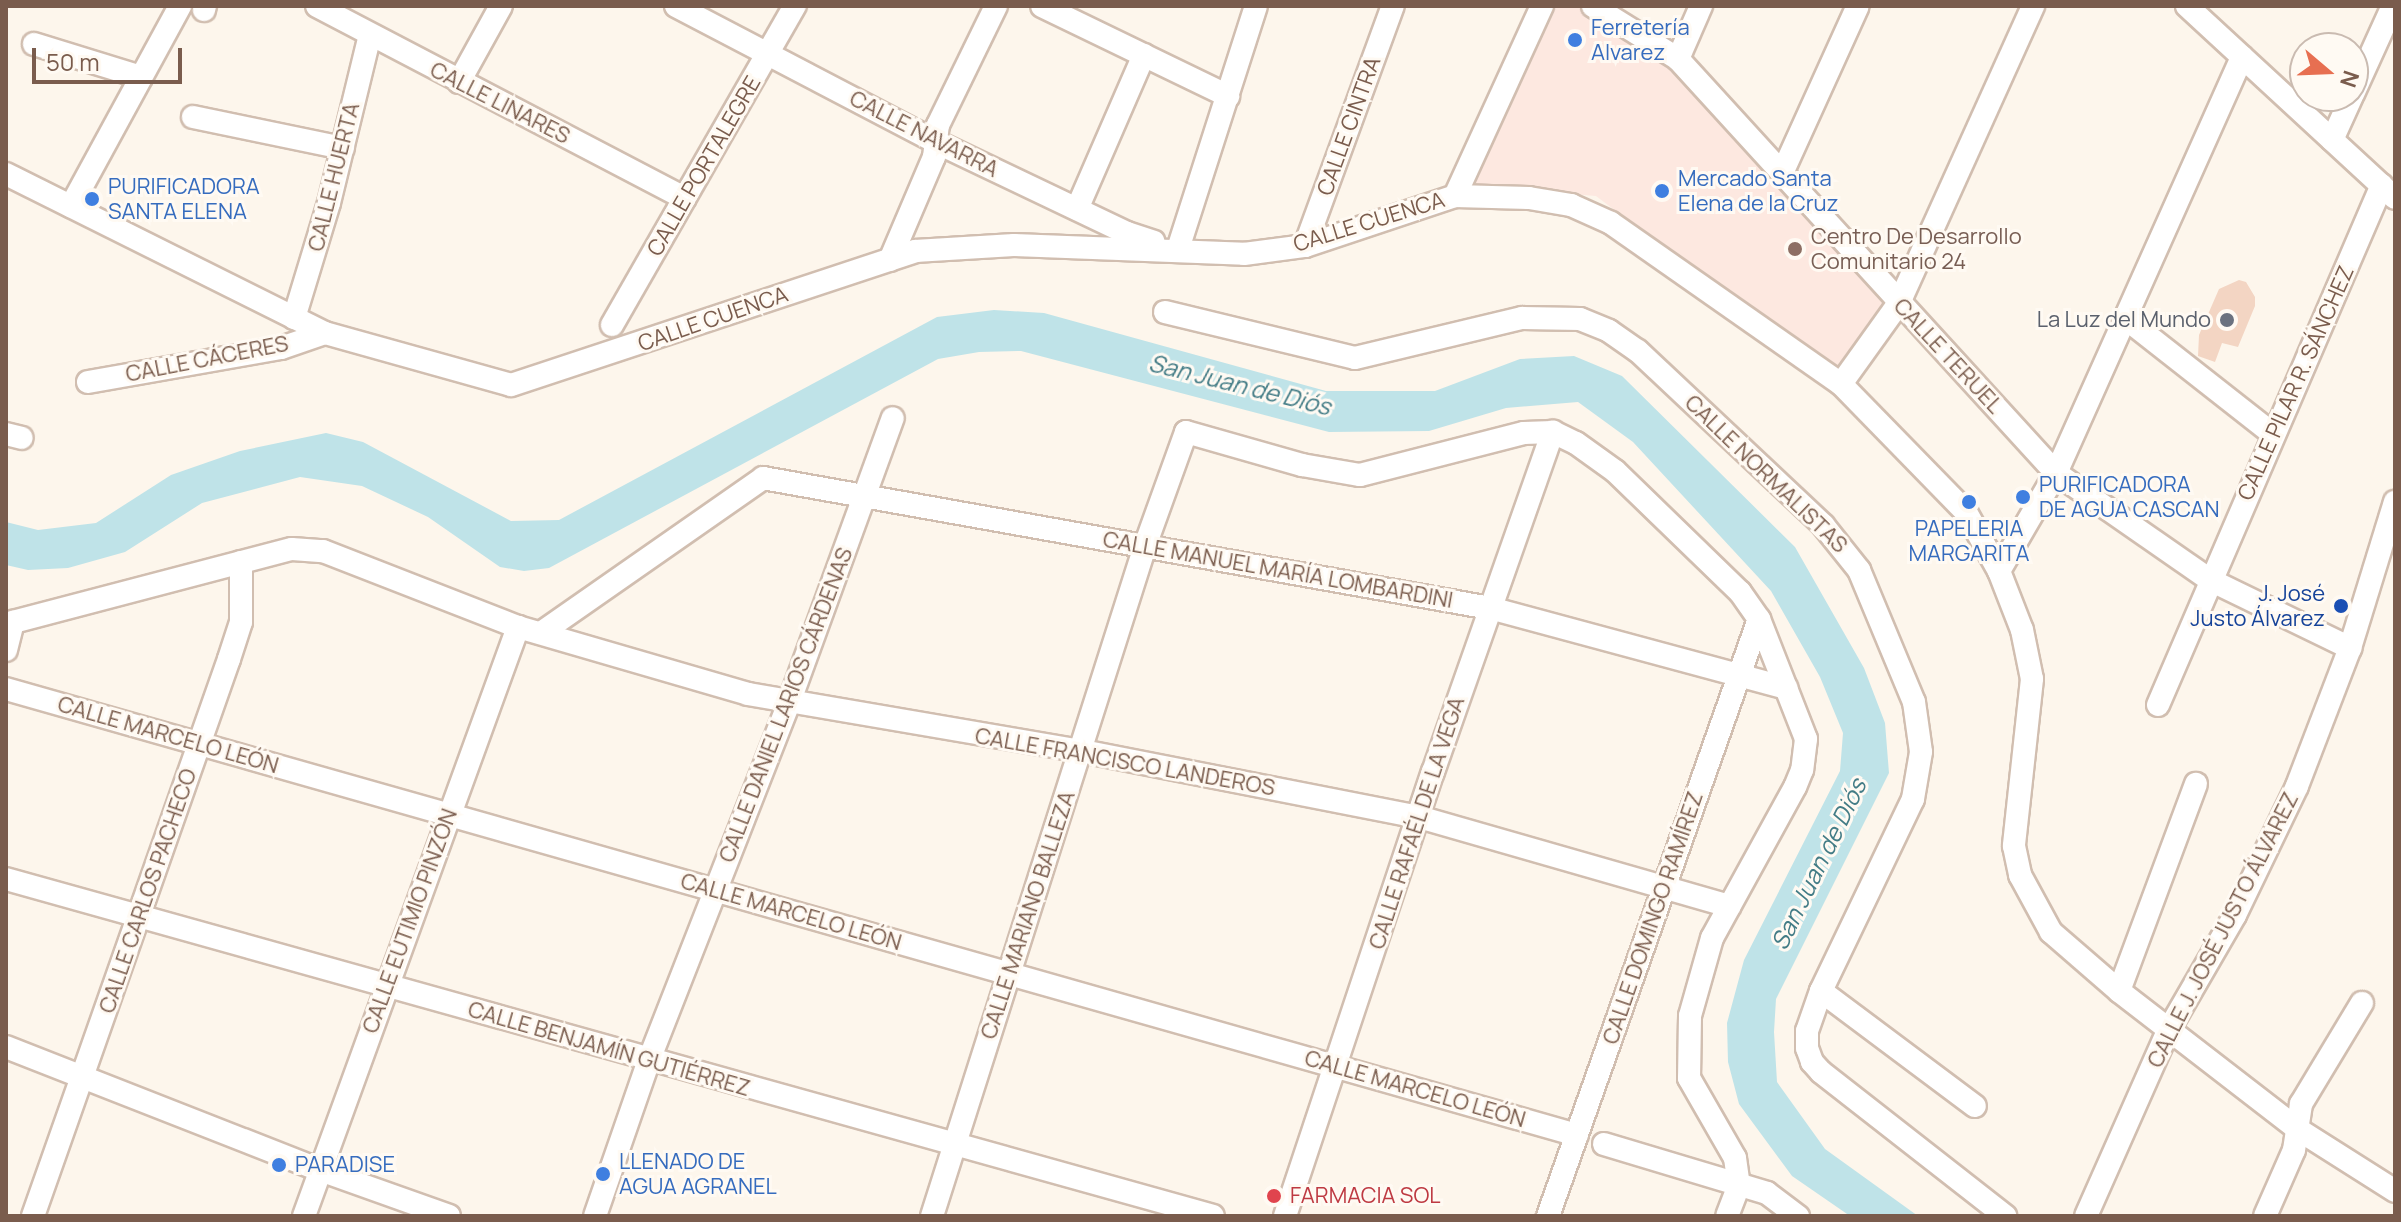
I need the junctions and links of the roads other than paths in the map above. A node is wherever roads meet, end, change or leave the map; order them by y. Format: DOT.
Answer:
graph roads {
  1 [pos="180,6"];
  2 [pos="317,6"];
  3 [pos="501,6"];
  4 [pos="676,6"];
  5 [pos="795,6"];
  6 [pos="996,6"];
  7 [pos="1256,6"];
  8 [pos="1393,6"];
  9 [pos="1542,6"];
  10 [pos="1593,6"];
  11 [pos="1701,6"];
  12 [pos="1858,6"];
  13 [pos="2033,6"];
  14 [pos="2393,6"];
  15 [pos="1057,9"];
  16 [pos="2198,10"];
  17 [pos="370,35"];
  18 [pos="34,44"];
  19 [pos="768,54"];
  20 [pos="1144,55"];
  21 [pos="2242,57"];
  22 [pos="1678,59"];
  23 [pos="2369,59"];
  24 [pos="141,77"];
  25 [pos="459,82"];
  26 [pos="1228,96"];
  27 [pos="2345,112"];
  28 [pos="193,117"];
  29 [pos="2332,140"];
  30 [pos="936,142"];
  31 [pos="343,148"];
  32 [pos="1783,171"];
  33 [pos="6,174"];
  34 [pos="2388,192"];
  35 [pos="1455,196"];
  36 [pos="685,198"];
  37 [pos="71,206"];
  38 [pos="1077,209"];
  39 [pos="1305,246"];
  40 [pos="1178,249"];
  41 [pos="890,260"];
  42 [pos="1899,303"];
  43 [pos="1165,312"];
  44 [pos="294,318"];
  45 [pos="2125,318"];
  46 [pos="612,325"];
  47 [pos="325,333"];
  48 [pos="88,382"];
  49 [pos="1841,384"];
  50 [pos="893,418"];
  51 [pos="1553,432"];
  52 [pos="2273,434"];
  53 [pos="2056,473"];
  54 [pos="865,496"];
  55 [pos="2395,502"];
  56 [pos="1145,546"];
  57 [pos="241,562"];
  58 [pos="1999,571"];
  59 [pos="2210,580"];
  60 [pos="1490,608"];
  61 [pos="9,617"];
  62 [pos="1759,619"];
  63 [pos="518,627"];
  64 [pos="541,633"];
  65 [pos="2350,648"];
  66 [pos="6,650"];
  67 [pos="1739,674"];
  68 [pos="1786,688"];
  69 [pos="6,689"];
  70 [pos="789,703"];
  71 [pos="2158,705"];
  72 [pos="198,745"];
  73 [pos="1082,751"];
  74 [pos="2196,784"];
  75 [pos="448,815"];
  76 [pos="1419,817"];
  77 [pos="6,879"];
  78 [pos="1664,887"];
  79 [pos="716,890"];
  80 [pos="1730,906"];
  81 [pos="141,917"];
  82 [pos="1008,974"];
  83 [pos="385,986"];
  84 [pos="1821,991"];
  85 [pos="2119,991"];
  86 [pos="2362,1003"];
  87 [pos="2169,1029"];
  88 [pos="6,1047"];
  89 [pos="649,1060"];
  90 [pos="1336,1067"];
  91 [pos="82,1076"];
  92 [pos="1975,1106"];
  93 [pos="2299,1130"];
  94 [pos="1577,1135"];
  95 [pos="1604,1144"];
  96 [pos="953,1145"];
  97 [pos="320,1170"];
  98 [pos="1739,1185"];
  99 [pos="2395,1191"];
  100 [pos="33,1216"];
  101 [pos="304,1216"];
  102 [pos="449,1216"];
  103 [pos="595,1216"];
  104 [pos="932,1216"];
  105 [pos="1213,1216"];
  106 [pos="1285,1216"];
  107 [pos="1548,1216"];
  108 [pos="1727,1216"];
  109 [pos="1798,1216"];
  110 [pos="2005,1216"];
  111 [pos="2086,1216"];
  112 [pos="2265,1216"];
  1 -- 24 [label="street"];
  2 -- 17 [label="street, CALLE LINARES"];
  3 -- 25 [label="street"];
  4 -- 19 [label="street, CALLE NAVARRA"];
  5 -- 19 [label="street, CALLE PORTALEGRE"];
  6 -- 30 [label="street"];
  7 -- 26 [label="street"];
  8 -- 39 [label="street, CALLE CINTRA"];
  9 -- 35 [label="street"];
  10 -- 22 [label="street, CALLE TERUEL"];
  11 -- 22 [label="street"];
  12 -- 32 [label="street"];
  13 -- 42 [label="street"];
  14 -- 23 [label="street"];
  15 -- 20 [label="street"];
  16 -- 21 [label="street"];
  17 -- 25 [label="street, CALLE LINARES"];
  17 -- 31 [label="street, CALLE HUERTA"];
  18 -- 24 [label="street"];
  19 -- 30 [label="street, CALLE NAVARRA"];
  19 -- 36 [label="street, CALLE PORTALEGRE"];
  20 -- 26 [label="street"];
  20 -- 38 [label="street"];
  21 -- 29 [label="street"];
  21 -- 45 [label="street"];
  22 -- 32 [label="street, CALLE TERUEL"];
  24 -- 37 [label="street"];
  25 -- 36 [label="street, CALLE LINARES"];
  26 -- 40 [label="street"];
  27 -- 29 [label="street"];
  28 -- 31 [label="street"];
  29 -- 34 [label="street"];
  30 -- 38 [label="street, CALLE NAVARRA"];
  30 -- 41 [label="street"];
  31 -- 44 [label="street, CALLE HUERTA"];
  32 -- 42 [label="street, CALLE TERUEL"];
  33 -- 37 [label="street, CALLE CUENCA"];
  34 -- 52 [label="street, CALLE PILAR R. SÁNCHEZ"];
  35 -- 39 [label="street, CALLE CUENCA"];
  35 -- 49 [label="street, CALLE CUENCA"];
  36 -- 46 [label="street, CALLE PORTALEGRE"];
  37 -- 44 [label="street, CALLE CUENCA"];
  38 -- 40 [label="street, CALLE NAVARRA"];
  39 -- 40 [label="street, CALLE CUENCA"];
  40 -- 41 [label="street, CALLE CUENCA"];
  41 -- 47 [label="street, CALLE CUENCA"];
  42 -- 49 [label="street"];
  42 -- 53 [label="street, CALLE TERUEL"];
  43 -- 84 [label="street, CALLE NORMALISTAS"];
  44 -- 47 [label="street, CALLE CUENCA"];
  45 -- 52 [label="street"];
  45 -- 53 [label="street"];
  47 -- 48 [label="street, CALLE CÁCERES"];
  49 -- 58 [label="street, CALLE CUENCA"];
  50 -- 54 [label="street, CALLE DANIEL LARIOS CÁRDENAS"];
  51 -- 56 [label="street, CALLE MARIANO BALLEZA"];
  51 -- 60 [label="street, CALLE RAFAÉL DE LA VEGA"];
  51 -- 62 [label="street"];
  52 -- 59 [label="street, CALLE PILAR R. SÁNCHEZ"];
  53 -- 58 [label="street"];
  53 -- 59 [label="street, CALLE TERUEL"];
  54 -- 56 [label="street, CALLE MANUEL MARÍA LOMBARDINI"];
  54 -- 64 [label="street, CALLE MANUEL MARÍA LOMBARDINI"];
  54 -- 70 [label="street, CALLE DANIEL LARIOS CÁRDENAS"];
  55 -- 65 [label="street, CALLE J. JOSÉ JUSTO ÁLVAREZ"];
  56 -- 60 [label="street, CALLE MANUEL MARÍA LOMBARDINI"];
  56 -- 73 [label="street, CALLE MARIANO BALLEZA"];
  57 -- 61 [label="street"];
  57 -- 63 [label="street"];
  57 -- 72 [label="street, CALLE CARLOS PACHECO"];
  58 -- 85 [label="street, CALLE CUENCA"];
  59 -- 65 [label="street, CALLE TERUEL"];
  59 -- 71 [label="street, CALLE PILAR R. SÁNCHEZ"];
  60 -- 67 [label="street, CALLE MANUEL MARÍA LOMBARDINI"];
  60 -- 76 [label="street, CALLE RAFAÉL DE LA VEGA"];
  61 -- 66 [label="street"];
  62 -- 67 [label="street, CALLE DOMINGO RAMÍREZ"];
  62 -- 68 [label="street"];
  63 -- 64 [label="street, CALLE FRANCISCO LANDEROS"];
  63 -- 75 [label="street, CALLE EUTIMIO PINZÓN"];
  64 -- 70 [label="street, CALLE FRANCISCO LANDEROS"];
  65 -- 87 [label="street, CALLE J. JOSÉ JUSTO ÁLVAREZ"];
  67 -- 68 [label="street, CALLE MANUEL MARÍA LOMBARDINI"];
  67 -- 78 [label="street, CALLE DOMINGO RAMÍREZ"];
  68 -- 80 [label="street"];
  69 -- 72 [label="street, CALLE MARCELO LEÓN"];
  70 -- 73 [label="street, CALLE FRANCISCO LANDEROS"];
  70 -- 79 [label="street, CALLE DANIEL LARIOS CÁRDENAS"];
  72 -- 75 [label="street, CALLE MARCELO LEÓN"];
  72 -- 81 [label="street, CALLE CARLOS PACHECO"];
  73 -- 76 [label="street, CALLE FRANCISCO LANDEROS"];
  73 -- 82 [label="street, CALLE MARIANO BALLEZA"];
  74 -- 85 [label="street"];
  75 -- 79 [label="street, CALLE MARCELO LEÓN"];
  75 -- 83 [label="street, CALLE EUTIMIO PINZÓN"];
  76 -- 78 [label="street, CALLE FRANCISCO LANDEROS"];
  76 -- 90 [label="street, CALLE RAFAÉL DE LA VEGA"];
  77 -- 81 [label="street, CALLE BENJAMÍN GUTIÉRREZ"];
  78 -- 80 [label="street, CALLE FRANCISCO LANDEROS"];
  78 -- 94 [label="street, CALLE DOMINGO RAMÍREZ"];
  79 -- 82 [label="street, CALLE MARCELO LEÓN"];
  79 -- 89 [label="street, CALLE DANIEL LARIOS CÁRDENAS"];
  80 -- 98 [label="street"];
  81 -- 83 [label="street, CALLE BENJAMÍN GUTIÉRREZ"];
  81 -- 91 [label="street, CALLE CARLOS PACHECO"];
  82 -- 90 [label="street, CALLE MARCELO LEÓN"];
  82 -- 96 [label="street, CALLE MARIANO BALLEZA"];
  83 -- 89 [label="street, CALLE BENJAMÍN GUTIÉRREZ"];
  83 -- 97 [label="street, CALLE EUTIMIO PINZÓN"];
  84 -- 92 [label="street"];
  84 -- 110 [label="street, CALLE NORMALISTAS"];
  85 -- 87 [label="street, CALLE CUENCA"];
  86 -- 93 [label="street"];
  87 -- 93 [label="street, CALLE CUENCA"];
  87 -- 111 [label="street, CALLE J. JOSÉ JUSTO ÁLVAREZ"];
  88 -- 91 [label="street"];
  89 -- 96 [label="street, CALLE BENJAMÍN GUTIÉRREZ"];
  89 -- 103 [label="street, CALLE DANIEL LARIOS CÁRDENAS"];
  90 -- 94 [label="street, CALLE MARCELO LEÓN"];
  90 -- 106 [label="street, CALLE RAFAÉL DE LA VEGA"];
  91 -- 97 [label="street"];
  91 -- 100 [label="street, CALLE CARLOS PACHECO"];
  93 -- 99 [label="street, CALLE CUENCA"];
  93 -- 112 [label="street"];
  94 -- 107 [label="street, CALLE DOMINGO RAMÍREZ"];
  95 -- 98 [label="street"];
  96 -- 104 [label="street, CALLE MARIANO BALLEZA"];
  96 -- 105 [label="street, CALLE BENJAMÍN GUTIÉRREZ"];
  97 -- 101 [label="street, CALLE EUTIMIO PINZÓN"];
  97 -- 102 [label="street"];
  98 -- 108 [label="street"];
  98 -- 109 [label="street"];
}
